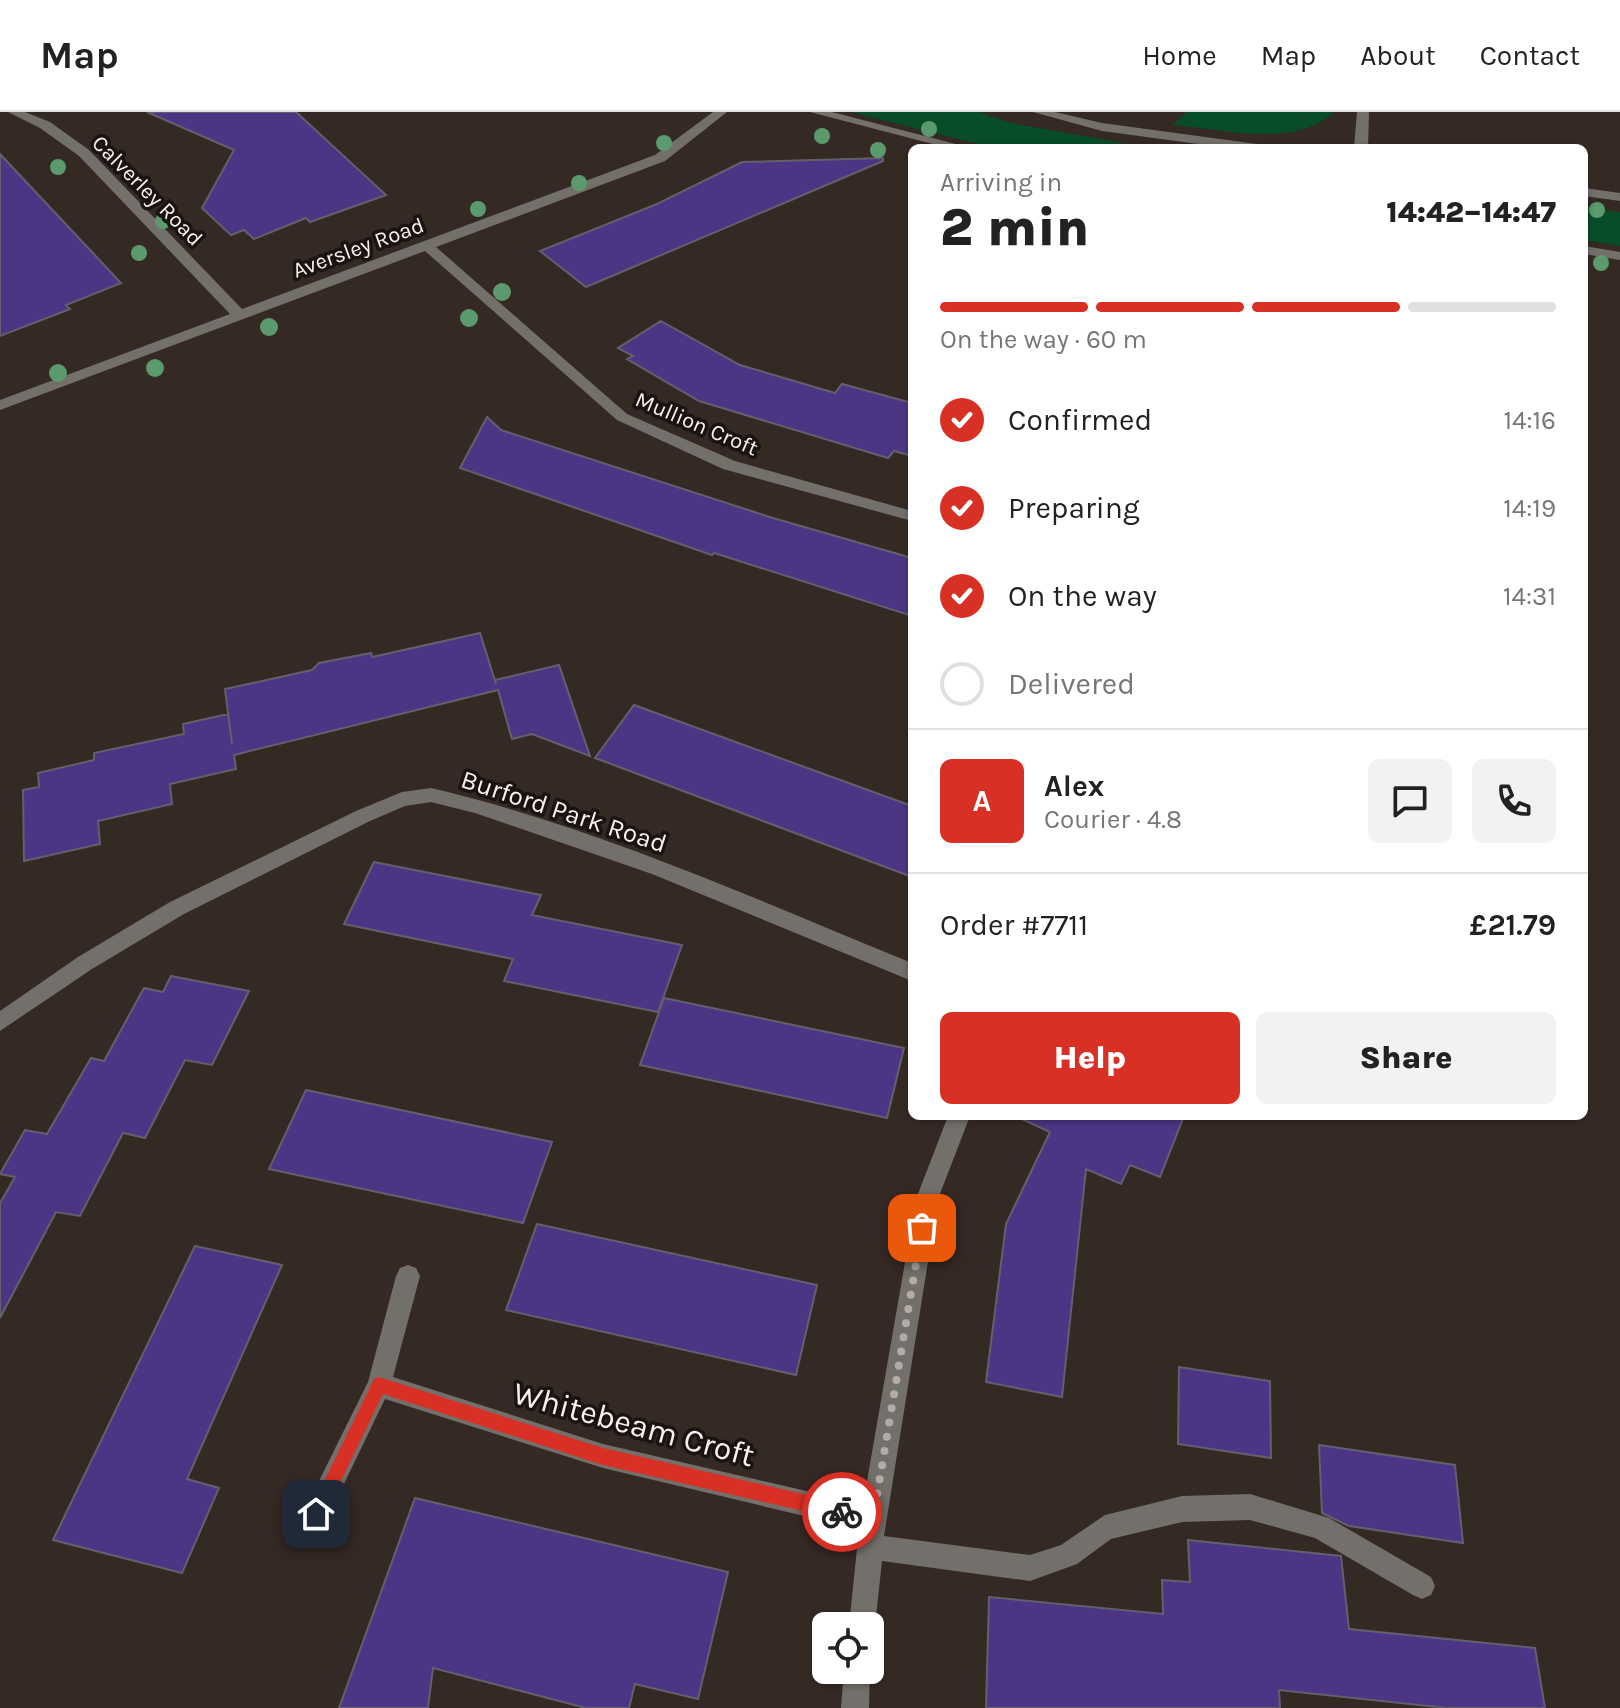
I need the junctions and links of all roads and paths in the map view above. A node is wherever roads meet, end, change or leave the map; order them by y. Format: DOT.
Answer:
graph roads {
  1 [pos="14,112"];
  2 [pos="721,112"];
  3 [pos="816,112"];
  4 [pos="1039,112"];
  5 [pos="1363,112"];
  6 [pos="948,144"];
  7 [pos="1227,144"];
  8 [pos="1361,144"];
  9 [pos="1588,193"];
  10 [pos="1620,197"];
  11 [pos="426,245"];
  12 [pos="1588,251"];
  13 [pos="1620,256"];
  14 [pos="239,315"];
  15 [pos="0,405"];
  16 [pos="908,515"];
  17 [pos="908,970"];
  18 [pos="0,1022"];
  19 [pos="957,1120"];
  20 [pos="408,1276"];
  21 [pos="379,1385"];
  22 [pos="316,1514"];
  23 [pos="873,1519"];
  24 [pos="871,1547"];
  25 [pos="1422,1586"];
  26 [pos="864,1612"];
  27 [pos="856,1684"];
  28 [pos="855,1708"];
  1 -- 14 [label="street, Calverley Road"];
  2 -- 11 [label="street, Aversley Road"];
  3 -- 6 [label="street"];
  4 -- 7 [label="street"];
  5 -- 8 [label="street"];
  9 -- 10 [label="street"];
  11 -- 14 [label="street, Aversley Road"];
  11 -- 16 [label="street, Mullion Croft"];
  12 -- 13 [label="street"];
  14 -- 15 [label="street, Aversley Road"];
  17 -- 18 [label="street, Burford Park Road"];
  19 -- 23 [label="street"];
  20 -- 21 [label="street"];
  21 -- 22 [label="street"];
  21 -- 23 [label="street, Whitebeam Croft"];
  23 -- 24 [label="street"];
  24 -- 25 [label="street"];
  24 -- 26 [label="street"];
  27 -- 28 [label="street"];
}
